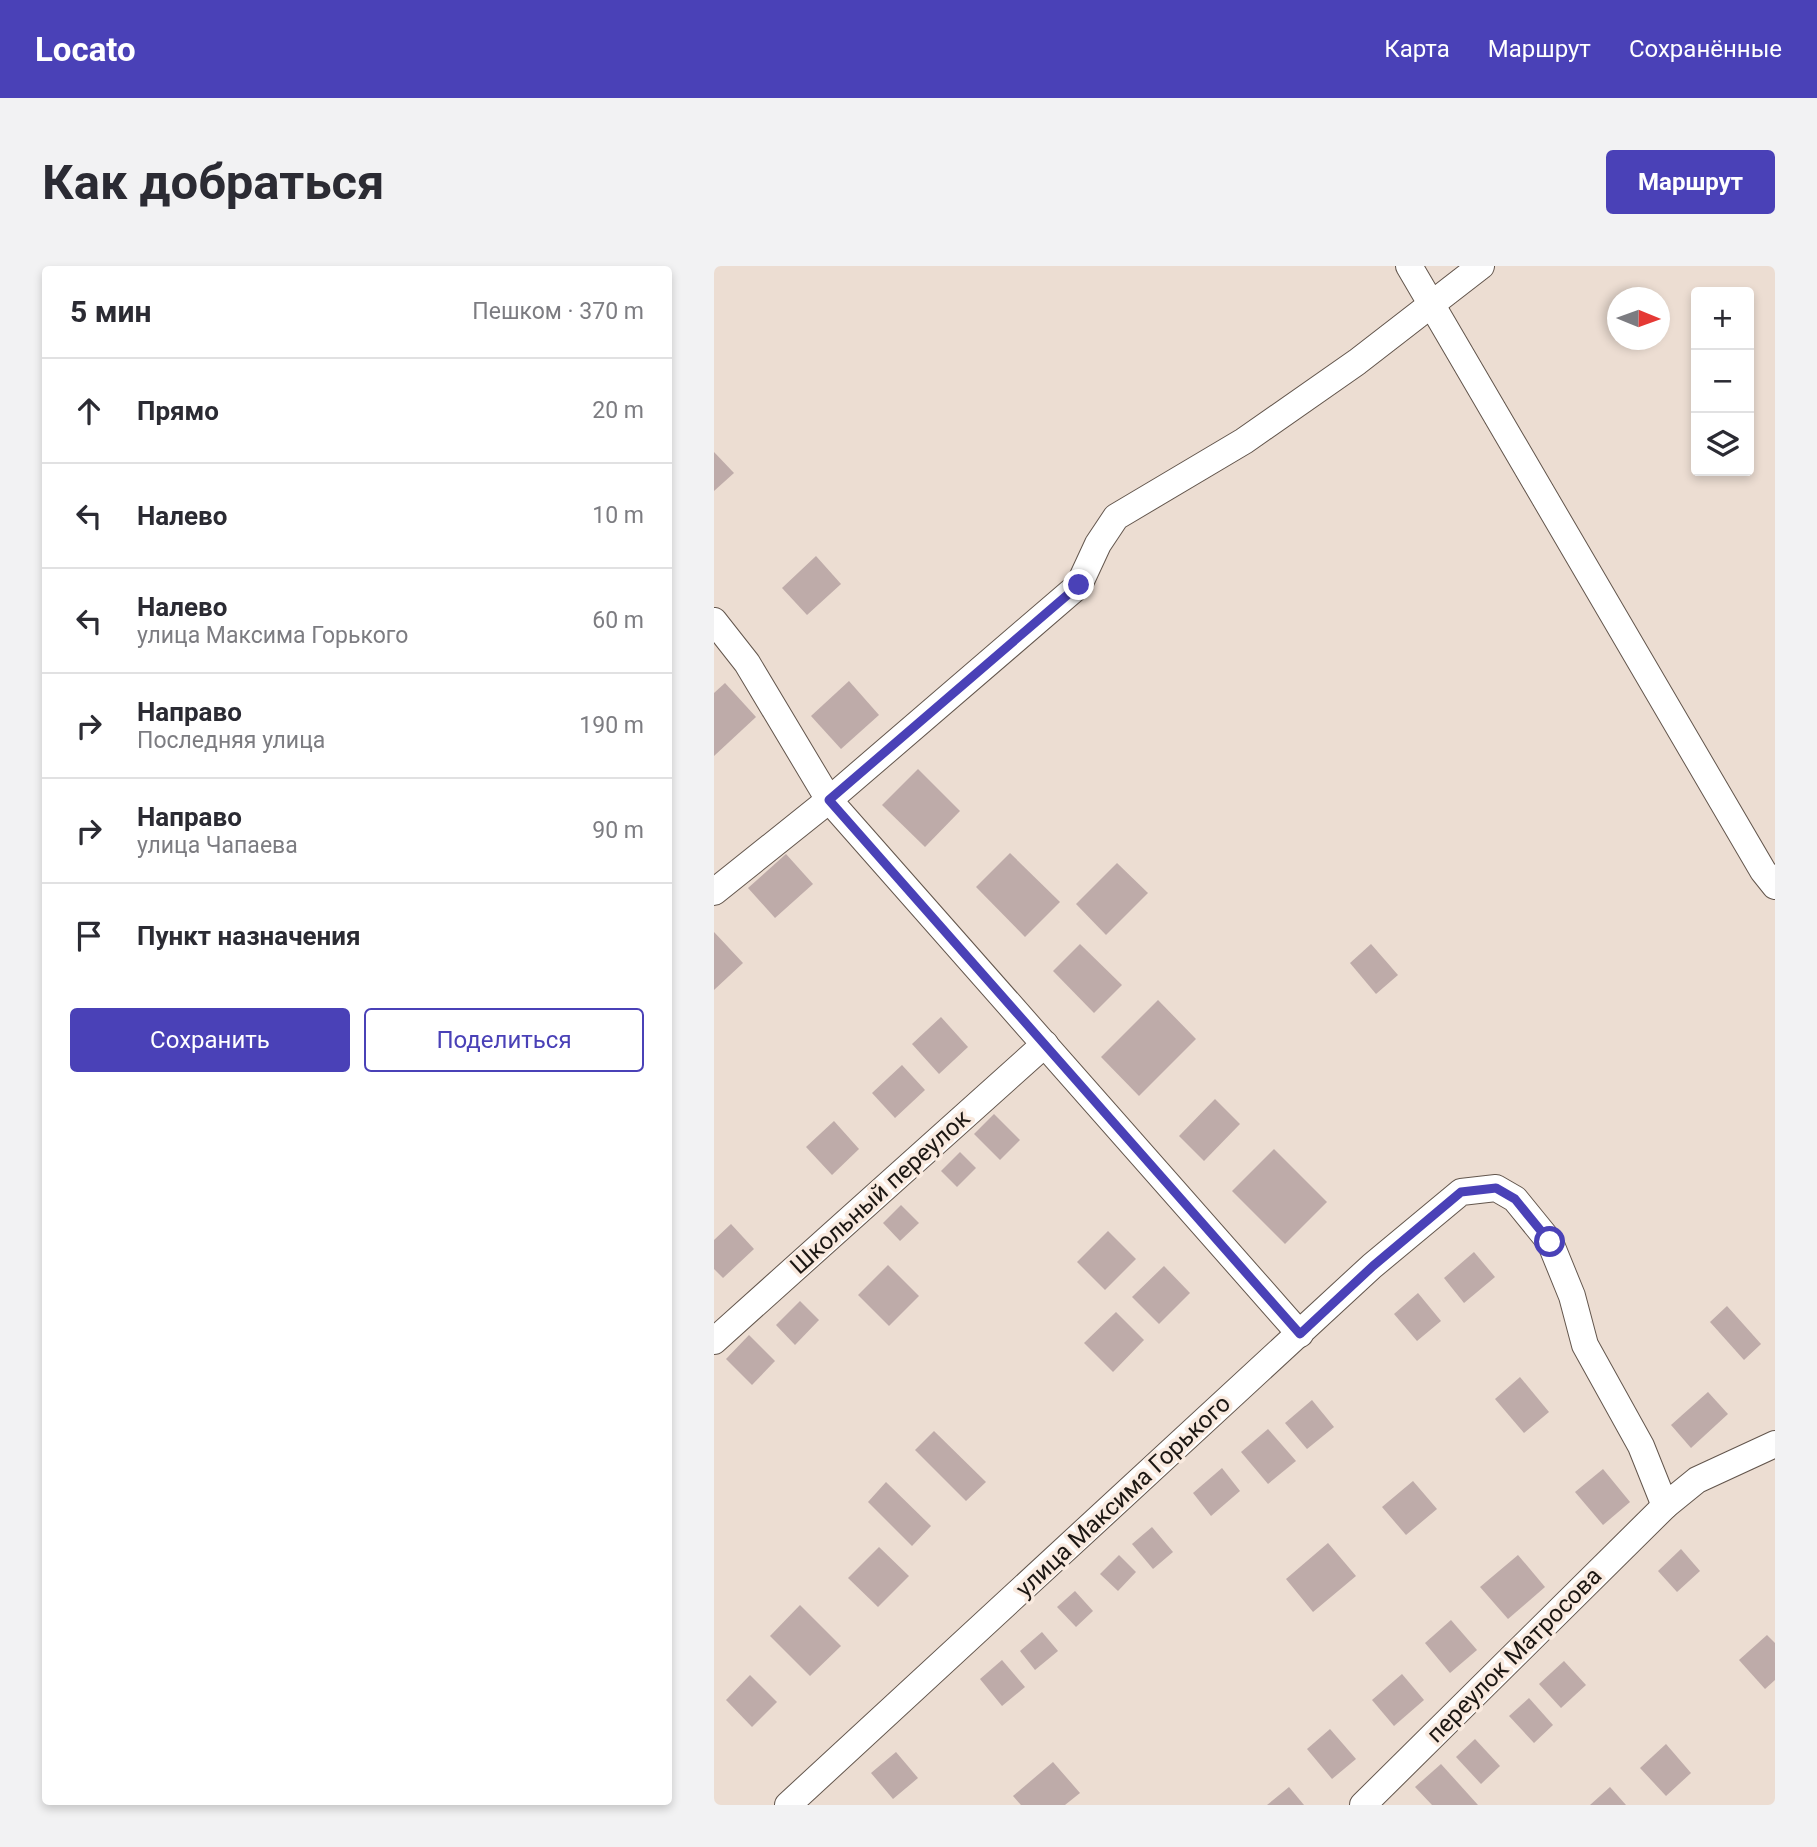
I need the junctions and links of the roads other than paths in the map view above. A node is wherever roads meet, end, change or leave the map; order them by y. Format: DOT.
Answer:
graph roads {
  1 [pos="1409,266"];
  2 [pos="1481,266"];
  3 [pos="1430,306"];
  4 [pos="714,621"];
  5 [pos="829,800"];
  6 [pos="1775,886"];
  7 [pos="714,892"];
  8 [pos="1045,1044"];
  9 [pos="1300,1334"];
  10 [pos="714,1341"];
  11 [pos="1775,1444"];
  12 [pos="1665,1506"];
  13 [pos="788,1805"];
  14 [pos="1363,1805"];
  1 -- 3 [label="street"];
  2 -- 3 [label="street"];
  3 -- 5 [label="street"];
  3 -- 6 [label="street"];
  4 -- 5 [label="street"];
  5 -- 7 [label="street"];
  5 -- 8 [label="street"];
  8 -- 9 [label="street"];
  8 -- 10 [label="street, Школьный переулок"];
  9 -- 12 [label="street, улица Максима Горького"];
  9 -- 13 [label="street, улица Максима Горького"];
  11 -- 12 [label="street, переулок Матросова"];
  12 -- 14 [label="street, переулок Матросова"];
}
